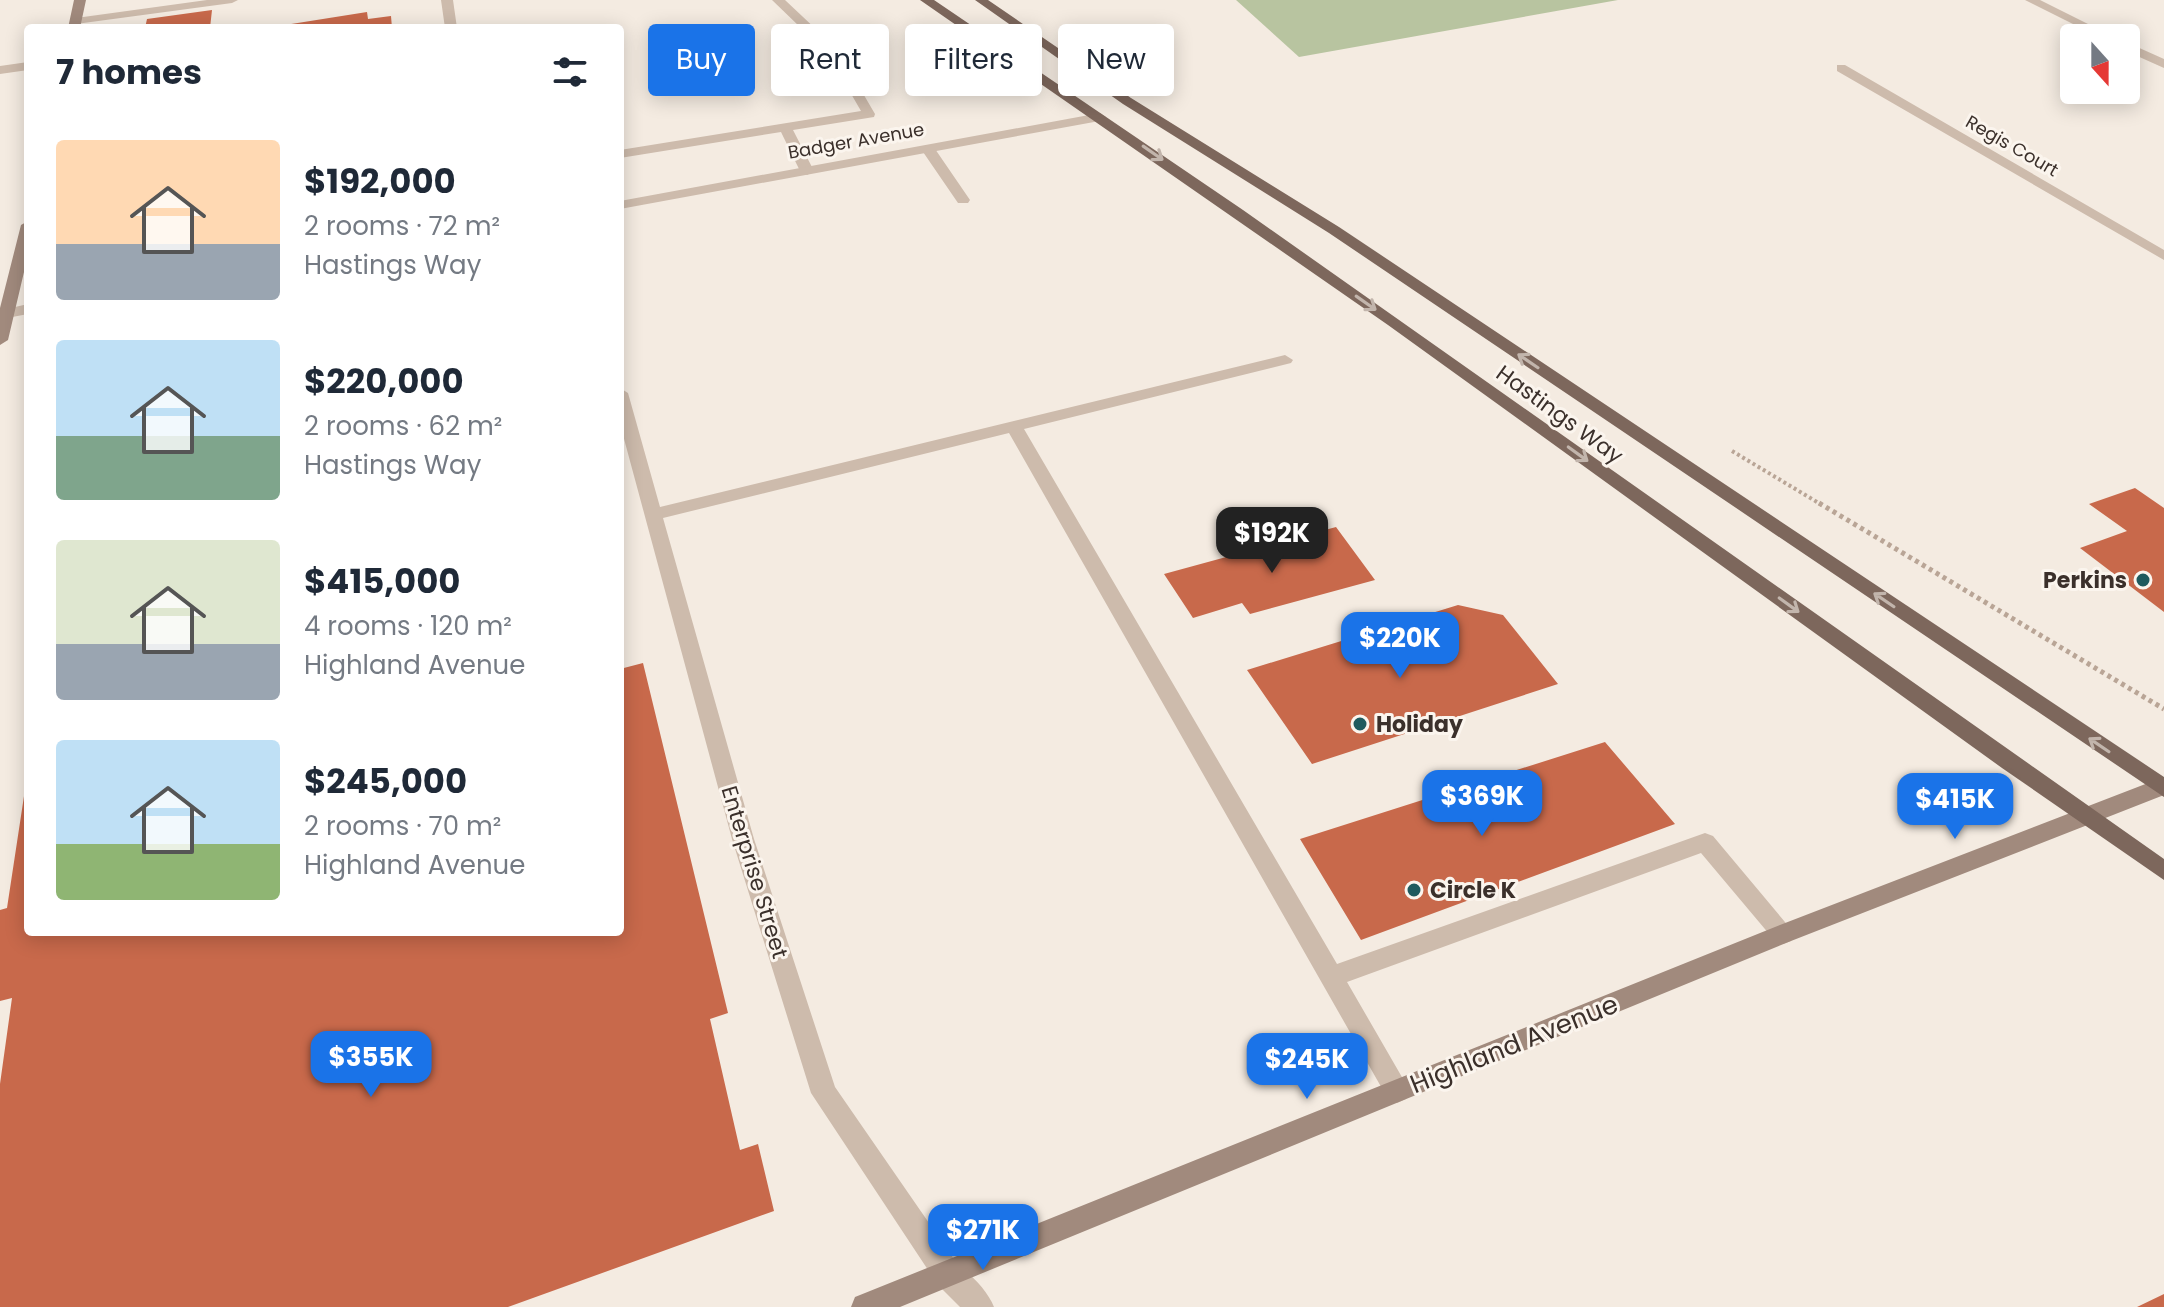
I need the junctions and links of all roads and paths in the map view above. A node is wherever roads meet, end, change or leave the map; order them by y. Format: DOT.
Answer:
graph roads {
  1 [pos="80,0"];
  2 [pos="232,0"];
  3 [pos="447,0"];
  4 [pos="778,0"];
  5 [pos="926,0"];
  6 [pos="981,0"];
  7 [pos="2031,0"];
  8 [pos="75,24"];
  9 [pos="450,24"];
  10 [pos="2081,24"];
  11 [pos="2140,53"];
  12 [pos="2164,64"];
  13 [pos="24,67"];
  14 [pos="1841,68"];
  15 [pos="0,70"];
  16 [pos="1100,117"];
  17 [pos="785,128"];
  18 [pos="928,149"];
  19 [pos="624,153"];
  20 [pos="807,171"];
  21 [pos="963,200"];
  22 [pos="624,204"];
  23 [pos="1334,230"];
  24 [pos="24,240"];
  25 [pos="2164,256"];
  26 [pos="24,310"];
  27 [pos="4,314"];
  28 [pos="0,340"];
  29 [pos="1285,360"];
  30 [pos="624,407"];
  31 [pos="1014,426"];
  32 [pos="1726,447"];
  33 [pos="654,514"];
  34 [pos="2164,709"];
  35 [pos="2163,787"];
  36 [pos="2085,816"];
  37 [pos="2164,871"];
  38 [pos="1783,934"];
  39 [pos="1331,977"];
  40 [pos="1397,1091"];
  41 [pos="948,1275"];
  42 [pos="865,1307"];
  43 [pos="980,1307"];
  1 -- 8 [label="street"];
  2 -- 8 [label="street"];
  3 -- 9 [label="street"];
  4 -- 17 [label="street"];
  5 -- 16 [label="main road, Hastings Way"];
  6 -- 23 [label="main road, Hastings Way"];
  7 -- 10 [label="street"];
  11 -- 12 [label="street"];
  13 -- 15 [label="street"];
  14 -- 25 [label="street, Regis Court"];
  16 -- 18 [label="street, Badger Avenue"];
  16 -- 23 [label="main road"];
  16 -- 36 [label="main road, Hastings Way, one-way"];
  17 -- 19 [label="street"];
  17 -- 20 [label="street"];
  18 -- 20 [label="street, Badger Avenue"];
  18 -- 21 [label="street"];
  20 -- 22 [label="street, Badger Avenue"];
  35 -- 23 [label="main road, Hastings Way, one-way"];
  24 -- 27 [label="street"];
  26 -- 27 [label="street"];
  27 -- 28 [label="street"];
  29 -- 31 [label="street"];
  30 -- 33 [label="street, Enterprise Street"];
  31 -- 33 [label="street"];
  31 -- 39 [label="street"];
  32 -- 34 [label="path"];
  33 -- 41 [label="street, Enterprise Street"];
  35 -- 36 [label="street, Highland Avenue"];
  36 -- 37 [label="main road, Hastings Way"];
  36 -- 38 [label="street, Highland Avenue"];
  38 -- 39 [label="street"];
  38 -- 40 [label="street, Highland Avenue"];
  39 -- 40 [label="street"];
  40 -- 41 [label="street, Highland Avenue"];
  41 -- 42 [label="street, Highland Avenue"];
  41 -- 43 [label="street, Enterprise Street"];
}
